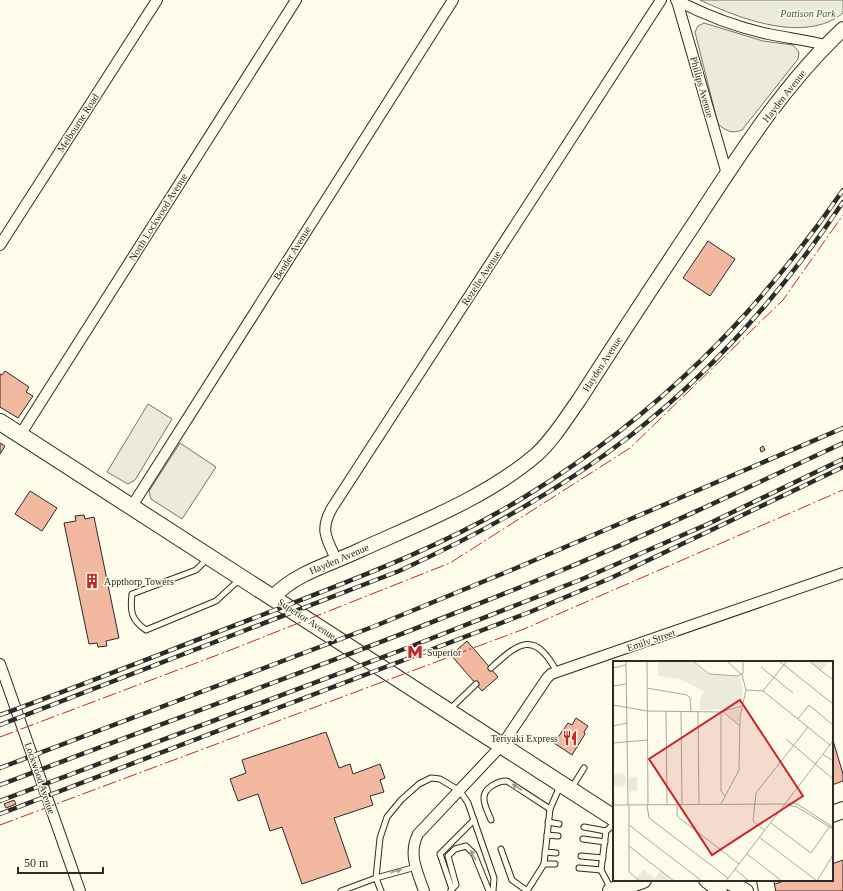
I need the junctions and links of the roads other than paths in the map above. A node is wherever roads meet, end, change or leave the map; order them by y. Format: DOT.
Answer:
graph roads {
  1 [pos="157,0"];
  2 [pos="296,0"];
  3 [pos="453,0"];
  4 [pos="661,0"];
  5 [pos="676,0"];
  6 [pos="843,29"];
  7 [pos="825,45"];
  8 [pos="726,174"];
  9 [pos="0,245"];
  10 [pos="0,422"];
  11 [pos="20,435"];
  12 [pos="132,506"];
  13 [pos="210,557"];
  14 [pos="337,561"];
  15 [pos="843,573"];
  16 [pos="242,578"];
  17 [pos="273,597"];
  18 [pos="0,664"];
  19 [pos="491,668"];
  20 [pos="556,672"];
  21 [pos="476,684"];
  22 [pos="449,711"];
  23 [pos="502,745"];
  24 [pos="584,768"];
  25 [pos="566,787"];
  26 [pos="460,791"];
  27 [pos="550,809"];
  28 [pos="843,810"];
  29 [pos="833,814"];
  30 [pos="474,820"];
  31 [pos="491,820"];
  32 [pos="548,822"];
  33 [pos="559,824"];
  34 [pos="610,825"];
  35 [pos="584,827"];
  36 [pos="547,835"];
  37 [pos="558,836"];
  38 [pos="583,839"];
  39 [pos="605,842"];
  40 [pos="501,849"];
  41 [pos="545,852"];
  42 [pos="556,853"];
  43 [pos="581,856"];
  44 [pos="603,858"];
  45 [pos="544,864"];
  46 [pos="555,864"];
  47 [pos="416,867"];
  48 [pos="579,868"];
  49 [pos="601,870"];
  50 [pos="376,878"];
  51 [pos="640,881"];
  52 [pos="707,881"];
  53 [pos="728,881"];
  54 [pos="764,881"];
  55 [pos="345,890"];
  56 [pos="451,890"];
  57 [pos="80,891"];
  58 [pos="381,891"];
  59 [pos="424,891"];
  60 [pos="489,891"];
  61 [pos="493,891"];
  62 [pos="527,891"];
  63 [pos="611,891"];
  64 [pos="720,891"];
  65 [pos="746,891"];
  66 [pos="767,891"];
  1 -- 9 [label="street, Melbourne Road"];
  2 -- 11 [label="street, North Lockwood Avenue"];
  3 -- 12 [label="street, Bender Avenue"];
  4 -- 14 [label="street, Rozelle Avenue"];
  5 -- 7 [label="street, Phillips Avenue"];
  5 -- 8 [label="street, Phillips Avenue"];
  6 -- 7 [label="street, Hayden Avenue"];
  7 -- 8 [label="street, Hayden Avenue"];
  8 -- 14 [label="street, Hayden Avenue"];
  10 -- 11 [label="main road, Superior Avenue"];
  11 -- 12 [label="main road, Superior Avenue"];
  12 -- 13 [label="main road, Superior Avenue"];
  13 -- 16 [label="main road, Superior Avenue"];
  13 -- 16 [label="lane"];
  14 -- 17 [label="street, Hayden Avenue"];
  15 -- 20 [label="street, Emily Street"];
  16 -- 17 [label="main road, Superior Avenue"];
  17 -- 22 [label="main road, Superior Avenue"];
  18 -- 57 [label="street, Lockwood Avenue"];
  19 -- 20 [label="lane"];
  20 -- 23 [label="street, Emily Street"];
  21 -- 22 [label="lane"];
  22 -- 23 [label="main road, Superior Avenue"];
  23 -- 25 [label="main road, Superior Avenue"];
  23 -- 26 [label="street, Emily Street"];
  24 -- 25 [label="lane"];
  25 -- 27 [label="lane"];
  25 -- 34 [label="main road, Superior Avenue"];
  26 -- 30 [label="lane"];
  26 -- 47 [label="street, Emily Street"];
  26 -- 50 [label="lane"];
  27 -- 31 [label="lane, one-way"];
  27 -- 32 [label="lane"];
  28 -- 29 [label="main road"];
  30 -- 56 [label="lane"];
  30 -- 61 [label="lane"];
  32 -- 33 [label="lane"];
  32 -- 36 [label="lane"];
  34 -- 35 [label="lane"];
  34 -- 39 [label="lane"];
  36 -- 37 [label="lane"];
  36 -- 41 [label="lane"];
  38 -- 39 [label="lane"];
  39 -- 44 [label="lane"];
  40 -- 62 [label="lane"];
  41 -- 42 [label="lane"];
  41 -- 45 [label="lane"];
  43 -- 44 [label="lane"];
  44 -- 49 [label="lane"];
  45 -- 46 [label="lane"];
  45 -- 62 [label="lane"];
  50 -- 47 [label="lane, one-way"];
  47 -- 59 [label="street"];
  48 -- 49 [label="lane"];
  49 -- 63 [label="lane"];
  50 -- 55 [label="lane"];
  50 -- 58 [label="lane"];
  51 -- 63 [label="main road"];
  52 -- 64 [label="street"];
  53 -- 65 [label="street"];
  54 -- 66 [label="main road"];
  60 -- 56 [label="lane, one-way"];
}
